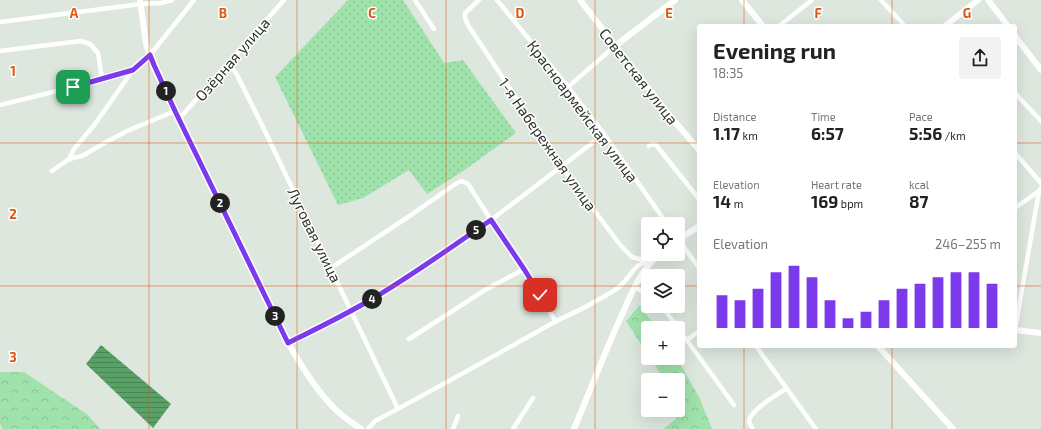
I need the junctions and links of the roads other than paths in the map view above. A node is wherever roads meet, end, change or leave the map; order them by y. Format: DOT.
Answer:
graph roads {
  1 [pos="172,0"];
  2 [pos="194,0"];
  3 [pos="284,0"];
  4 [pos="415,0"];
  5 [pos="479,0"];
  6 [pos="497,0"];
  7 [pos="580,0"];
  8 [pos="675,0"];
  9 [pos="742,0"];
  10 [pos="812,0"];
  11 [pos="881,0"];
  12 [pos="978,0"];
  13 [pos="988,0"];
  14 [pos="141,2"];
  15 [pos="0,22"];
  16 [pos="761,24"];
  17 [pos="782,24"];
  18 [pos="903,24"];
  19 [pos="948,24"];
  20 [pos="1006,24"];
  21 [pos="434,30"];
  22 [pos="1017,39"];
  23 [pos="615,46"];
  24 [pos="0,51"];
  25 [pos="150,55"];
  26 [pos="228,63"];
  27 [pos="133,70"];
  28 [pos="1041,70"];
  29 [pos="102,79"];
  30 [pos="568,87"];
  31 [pos="1017,95"];
  32 [pos="0,104"];
  33 [pos="175,111"];
  34 [pos="179,119"];
  35 [pos="1041,121"];
  36 [pos="604,134"];
  37 [pos="650,146"];
  38 [pos="697,148"];
  39 [pos="1017,155"];
  40 [pos="69,159"];
  41 [pos="561,166"];
  42 [pos="52,171"];
  43 [pos="1041,184"];
  44 [pos="1040,190"];
  45 [pos="697,196"];
  46 [pos="1017,206"];
  47 [pos="662,217"];
  48 [pos="491,220"];
  49 [pos="697,227"];
  50 [pos="685,235"];
  51 [pos="685,249"];
  52 [pos="641,259"];
  53 [pos="649,261"];
  54 [pos="697,265"];
  55 [pos="330,268"];
  56 [pos="524,269"];
  57 [pos="634,287"];
  58 [pos="641,291"];
  59 [pos="351,311"];
  60 [pos="667,313"];
  61 [pos="1017,319"];
  62 [pos="556,322"];
  63 [pos="1017,330"];
  64 [pos="697,332"];
  65 [pos="1041,333"];
  66 [pos="409,339"];
  67 [pos="687,340"];
  68 [pos="288,343"];
  69 [pos="757,348"];
  70 [pos="880,348"];
  71 [pos="787,388"];
  72 [pos="533,398"];
  73 [pos="734,405"];
  74 [pos="398,409"];
  75 [pos="458,416"];
  76 [pos="361,429"];
  77 [pos="368,429"];
  78 [pos="453,429"];
  79 [pos="513,429"];
  80 [pos="574,429"];
  81 [pos="753,429"];
  82 [pos="816,429"];
  83 [pos="953,429"];
  1 -- 14 [label="street"];
  2 -- 25 [label="street"];
  3 -- 26 [label="street, Озёрная улица"];
  4 -- 21 [label="street"];
  5 -- 41 [label="street, 1-я Набережная улица"];
  6 -- 30 [label="street, Красноармейская улица"];
  7 -- 23 [label="main road, Советская улица"];
  8 -- 23 [label="main road"];
  9 -- 16 [label="main road"];
  10 -- 17 [label="street"];
  11 -- 18 [label="street"];
  12 -- 19 [label="main road"];
  13 -- 20 [label="main road"];
  14 -- 15 [label="street"];
  14 -- 25 [label="main road"];
  22 -- 28 [label="main road"];
  23 -- 30 [label="street"];
  23 -- 38 [label="main road, Советская улица"];
  24 -- 29 [label="street"];
  25 -- 27 [label="street"];
  25 -- 33 [label="main road"];
  26 -- 34 [label="street, Озёрная улица"];
  26 -- 55 [label="street, Луговая улица"];
  27 -- 29 [label="street"];
  27 -- 40 [label="street"];
  29 -- 32 [label="street"];
  30 -- 36 [label="street, Красноармейская улица"];
  31 -- 35 [label="street"];
  33 -- 34 [label="main road"];
  33 -- 40 [label="street"];
  34 -- 68 [label="main road"];
  36 -- 41 [label="street"];
  36 -- 47 [label="street, Красноармейская улица"];
  37 -- 45 [label="street, Советская улица"];
  39 -- 43 [label="street"];
  40 -- 42 [label="street"];
  41 -- 48 [label="street"];
  41 -- 52 [label="street, 1-я Набережная улица"];
  44 -- 46 [label="street"];
  44 -- 61 [label="street"];
  48 -- 55 [label="street"];
  48 -- 56 [label="street"];
  48 -- 59 [label="street"];
  49 -- 50 [label="main road"];
  51 -- 54 [label="street"];
  53 -- 57 [label="main road"];
  53 -- 62 [label="street"];
  55 -- 59 [label="street, Луговая улица"];
  56 -- 62 [label="street"];
  56 -- 66 [label="street"];
  57 -- 58 [label="street"];
  57 -- 80 [label="main road"];
  59 -- 68 [label="street"];
  59 -- 74 [label="street, Луговая улица"];
  60 -- 67 [label="street"];
  62 -- 74 [label="street"];
  63 -- 65 [label="main road"];
  64 -- 67 [label="street"];
  67 -- 73 [label="street"];
  68 -- 76 [label="main road"];
  69 -- 71 [label="street"];
  70 -- 83 [label="main road"];
  71 -- 81 [label="street"];
  71 -- 82 [label="street"];
  72 -- 79 [label="street"];
  74 -- 77 [label="street"];
  75 -- 78 [label="street"];
}
